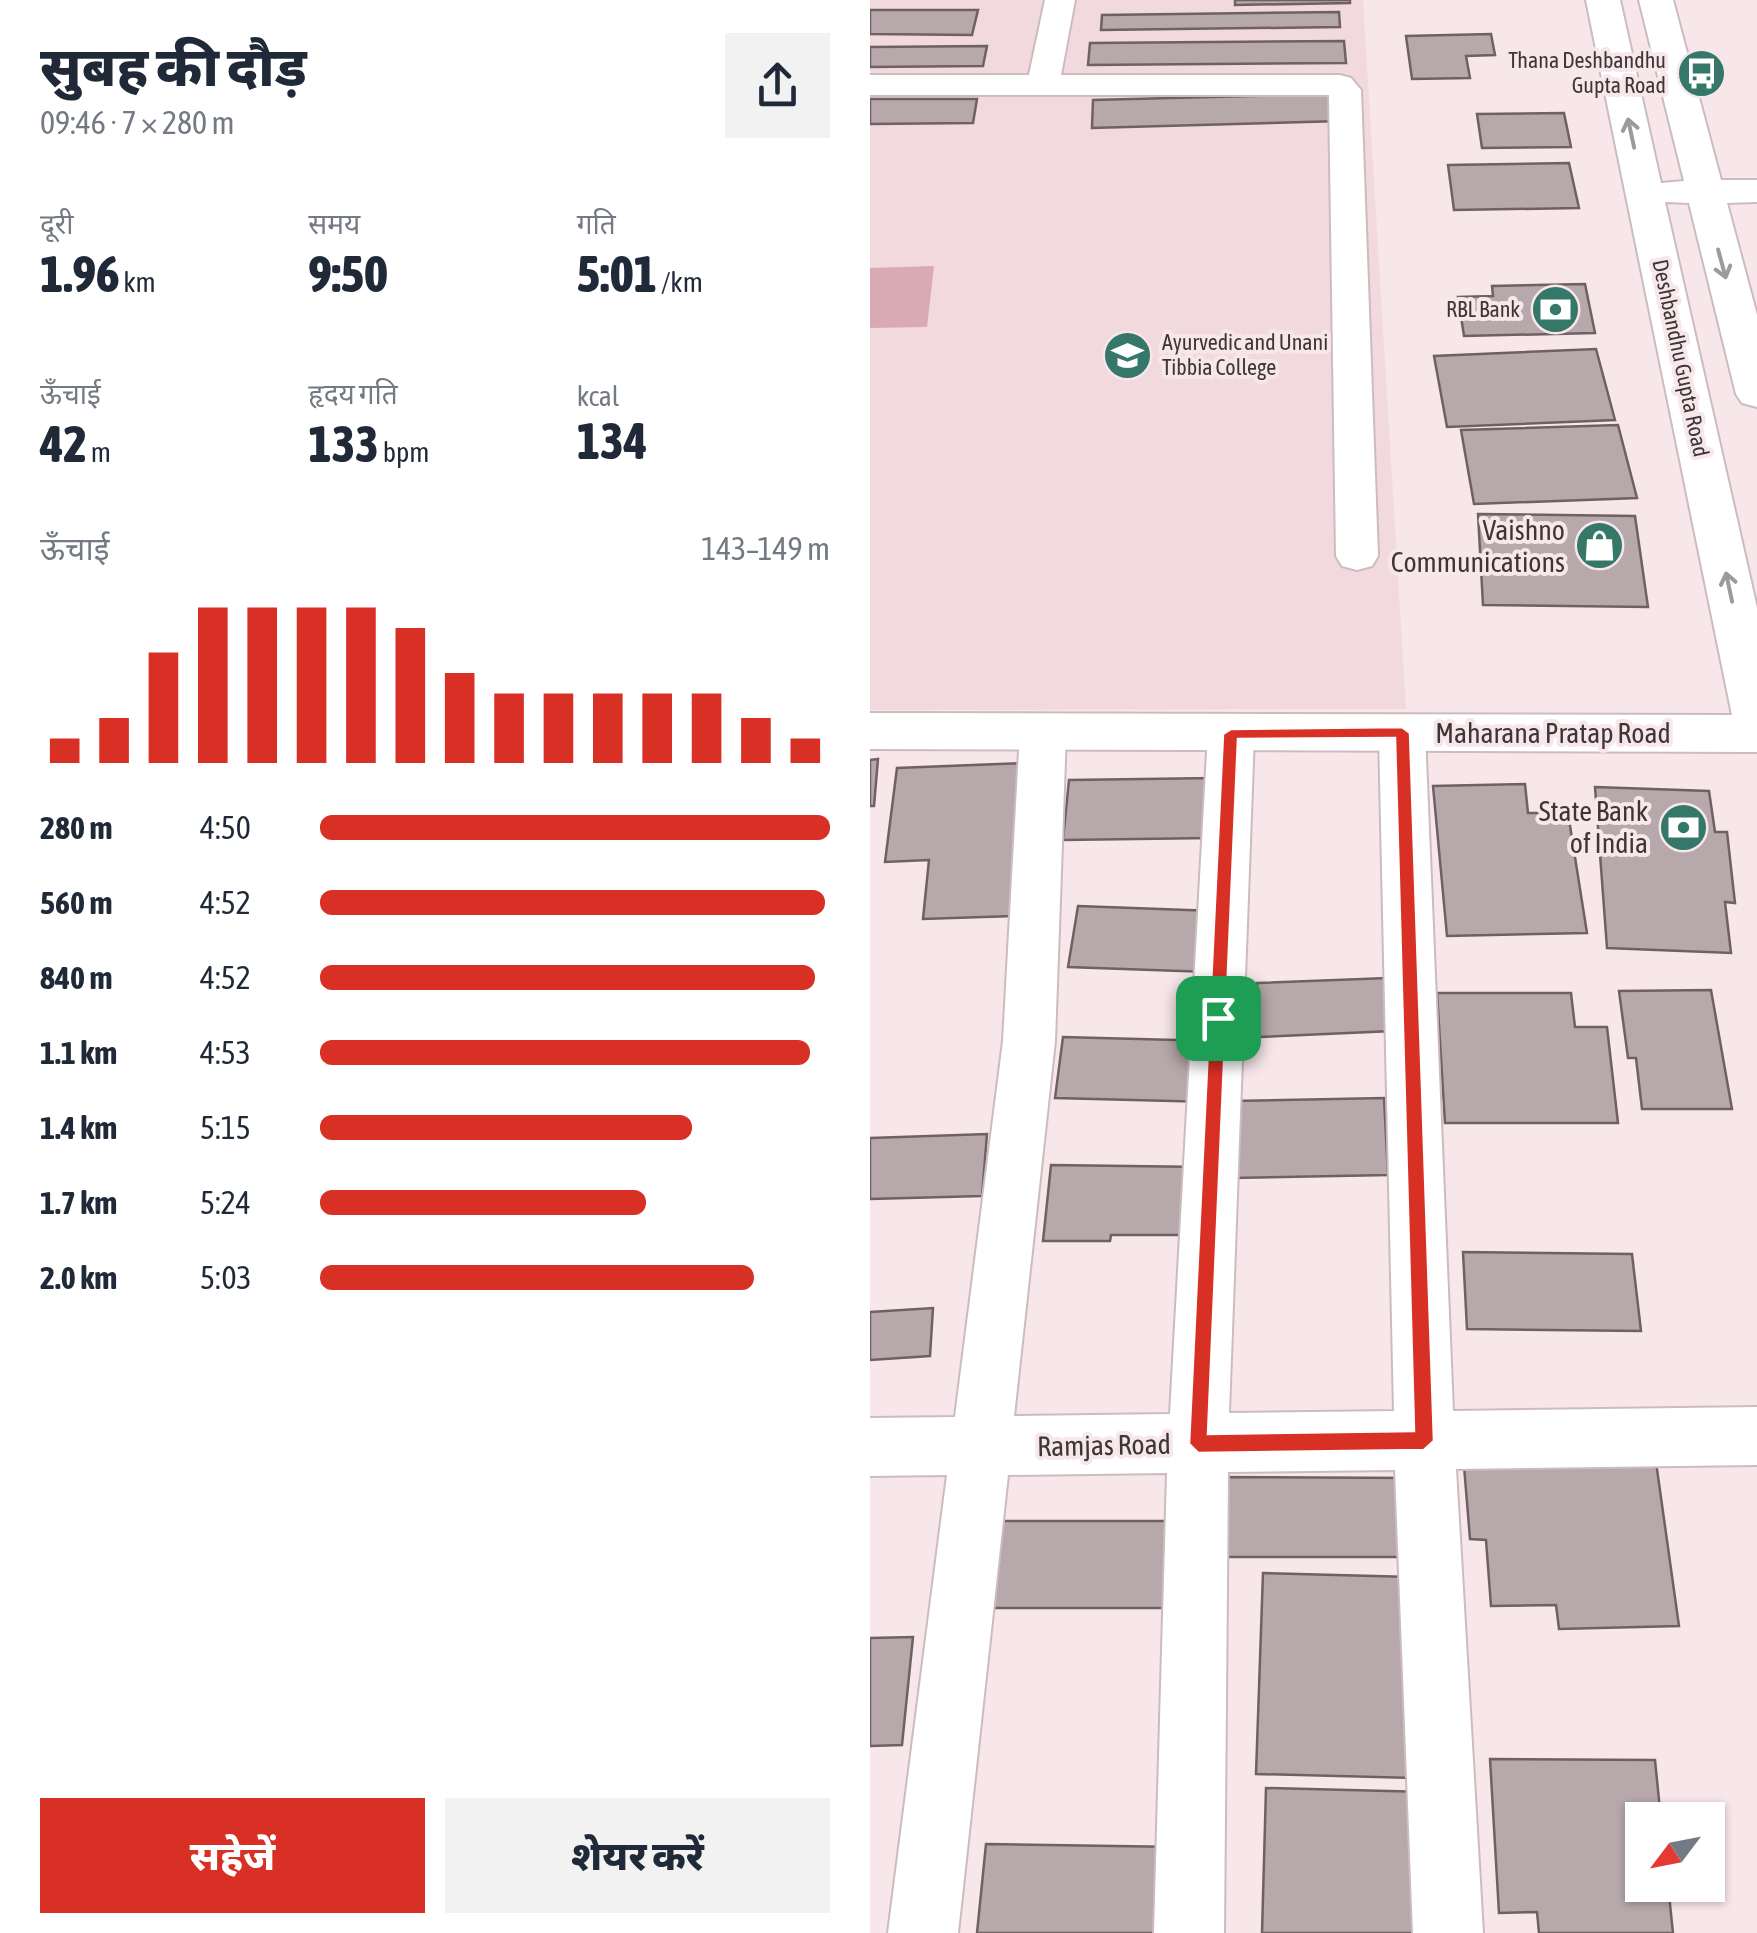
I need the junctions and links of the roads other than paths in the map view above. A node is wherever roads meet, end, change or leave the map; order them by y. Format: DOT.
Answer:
graph roads {
  1 [pos="1060,0"];
  2 [pos="1604,0"];
  3 [pos="1656,0"];
  4 [pos="1043,84"];
  5 [pos="870,85"];
  6 [pos="1757,191"];
  7 [pos="1706,201"];
  8 [pos="1645,202"];
  9 [pos="1757,210"];
  10 [pos="1757,394"];
  11 [pos="1357,556"];
  12 [pos="1757,717"];
  13 [pos="870,732"];
  14 [pos="1042,732"];
  15 [pos="1402,733"];
  16 [pos="1231,734"];
  17 [pos="1757,734"];
  18 [pos="1757,1436"];
  19 [pos="1424,1441"];
  20 [pos="1198,1444"];
  21 [pos="979,1446"];
  22 [pos="870,1448"];
  23 [pos="924,1933"];
  24 [pos="1189,1933"];
  25 [pos="1448,1933"];
  1 -- 4 [label="street"];
  8 -- 2 [label="street, Deshbandhu Gupta Road, one-way"];
  3 -- 7 [label="street"];
  4 -- 5 [label="street"];
  4 -- 11 [label="street"];
  6 -- 7 [label="street"];
  7 -- 8 [label="street"];
  7 -- 9 [label="street"];
  7 -- 10 [label="street, one-way"];
  12 -- 8 [label="street, Deshbandhu Gupta Road, one-way"];
  13 -- 14 [label="street, Maharana Pratap Road"];
  14 -- 16 [label="street, Maharana Pratap Road"];
  14 -- 21 [label="street"];
  15 -- 16 [label="street, Maharana Pratap Road"];
  15 -- 17 [label="street, Maharana Pratap Road"];
  15 -- 19 [label="street"];
  16 -- 20 [label="street"];
  18 -- 19 [label="street, Ramjas Road"];
  19 -- 20 [label="street, Ramjas Road"];
  19 -- 25 [label="street"];
  20 -- 21 [label="street, Ramjas Road"];
  20 -- 24 [label="street"];
  21 -- 22 [label="street, Ramjas Road"];
  21 -- 23 [label="street"];
}
